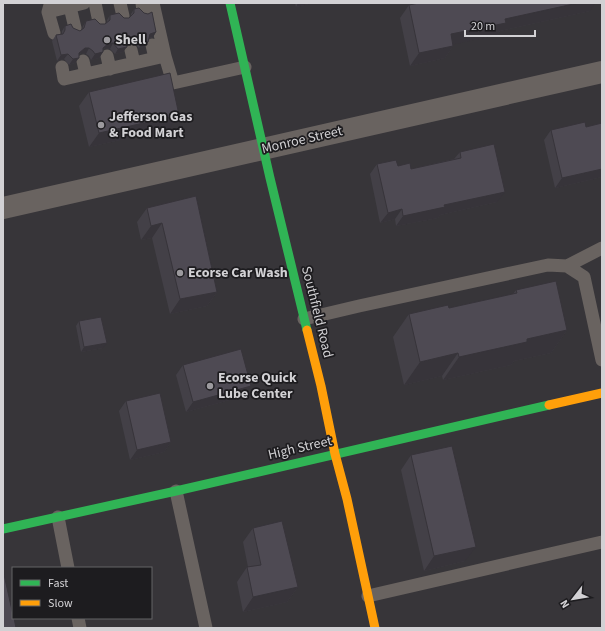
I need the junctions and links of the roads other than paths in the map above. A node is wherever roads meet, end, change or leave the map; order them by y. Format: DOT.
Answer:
graph roads {
  1 [pos="84,3"];
  2 [pos="95,3"];
  3 [pos="230,3"];
  4 [pos="70,6"];
  5 [pos="146,6"];
  6 [pos="49,7"];
  7 [pos="99,22"];
  8 [pos="75,28"];
  9 [pos="54,33"];
  10 [pos="152,45"];
  11 [pos="131,50"];
  12 [pos="107,56"];
  13 [pos="160,57"];
  14 [pos="134,63"];
  15 [pos="62,67"];
  16 [pos="245,67"];
  17 [pos="110,69"];
  18 [pos="602,72"];
  19 [pos="264,149"];
  20 [pos="3,208"];
  21 [pos="602,248"];
  22 [pos="567,266"];
  23 [pos="304,319"];
  24 [pos="602,360"];
  25 [pos="602,393"];
  26 [pos="335,454"];
  27 [pos="176,491"];
  28 [pos="58,517"];
  29 [pos="3,529"];
  30 [pos="602,542"];
  31 [pos="68,567"];
  32 [pos="368,596"];
  33 [pos="206,628"];
  34 [pos="373,628"];
  1 -- 4 [label="lane"];
  2 -- 7 [label="lane"];
  3 -- 16 [label="main road, Southfield Road"];
  4 -- 6 [label="lane"];
  4 -- 8 [label="lane"];
  5 -- 13 [label="lane"];
  6 -- 9 [label="lane"];
  10 -- 13 [label="lane"];
  11 -- 14 [label="lane"];
  12 -- 17 [label="lane"];
  13 -- 14 [label="lane"];
  13 -- 16 [label="lane"];
  14 -- 17 [label="lane"];
  15 -- 17 [label="lane"];
  16 -- 19 [label="main road, Southfield Road"];
  18 -- 19 [label="street, Monroe Street"];
  19 -- 20 [label="street, Monroe Street"];
  19 -- 23 [label="main road, Southfield Road"];
  21 -- 22 [label="lane"];
  22 -- 23 [label="lane"];
  22 -- 24 [label="lane"];
  23 -- 26 [label="main road, Southfield Road"];
  25 -- 26 [label="main road, High Street"];
  26 -- 27 [label="main road, High Street"];
  26 -- 32 [label="main road, Southfield Road"];
  27 -- 28 [label="main road, High Street"];
  27 -- 33 [label="lane"];
  28 -- 29 [label="main road, High Street"];
  28 -- 31 [label="lane"];
  30 -- 32 [label="lane"];
  32 -- 34 [label="main road, Southfield Road"];
}
